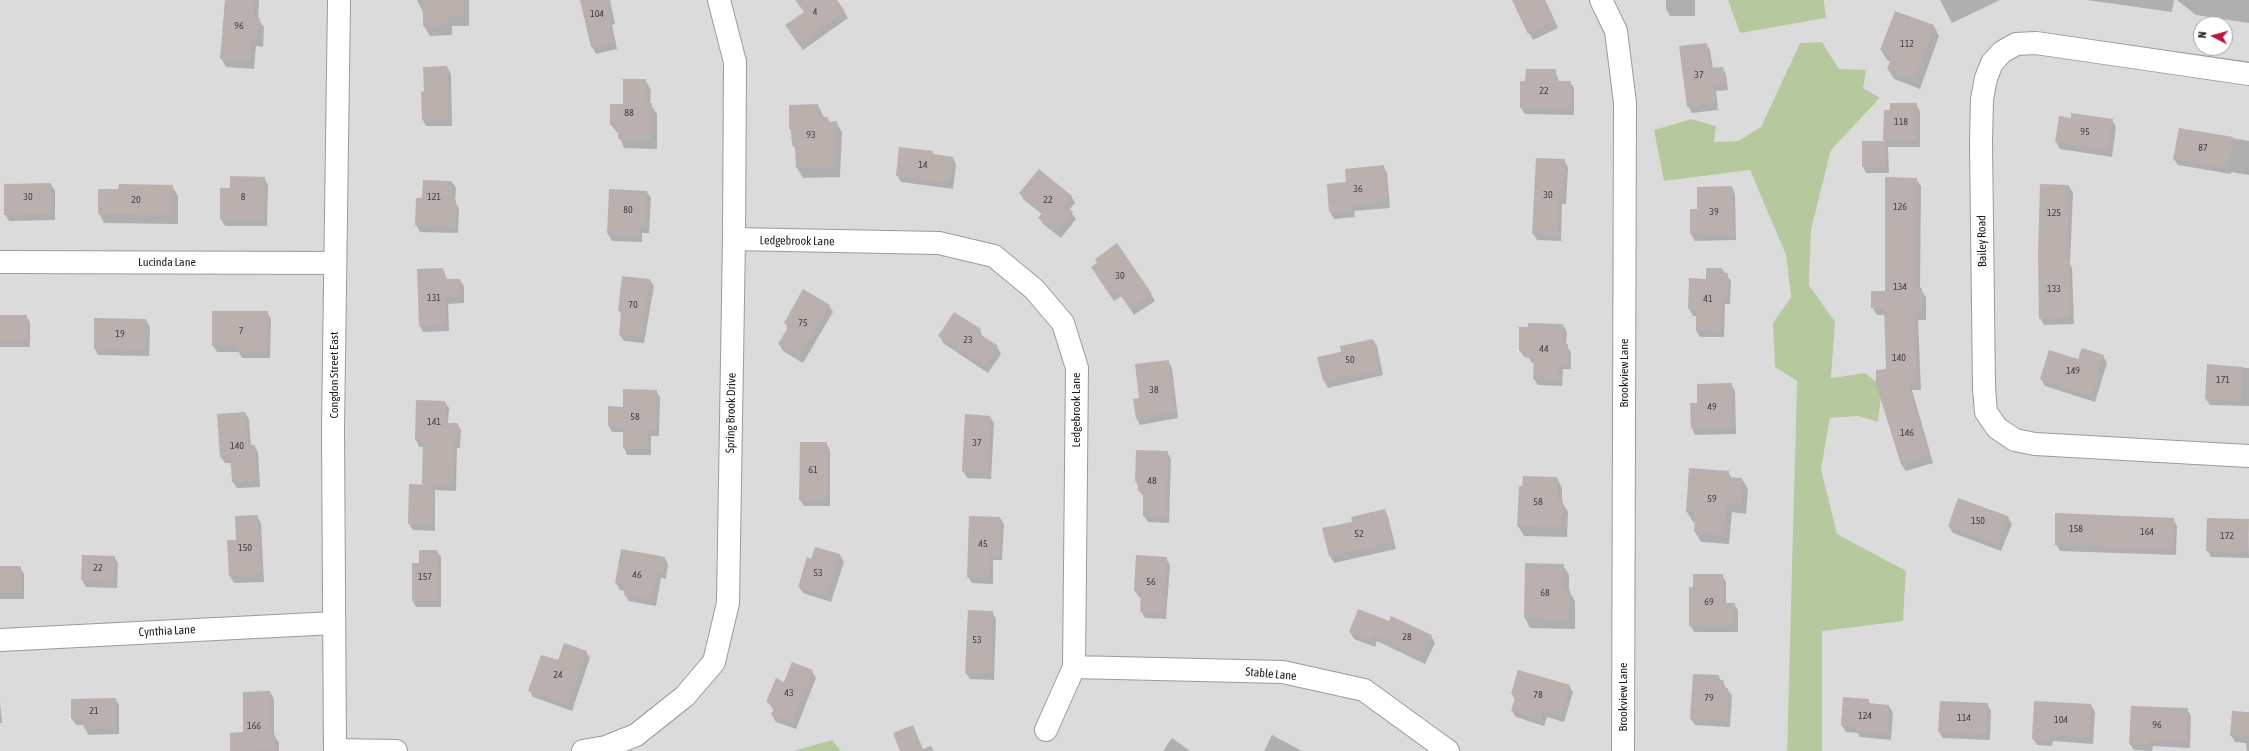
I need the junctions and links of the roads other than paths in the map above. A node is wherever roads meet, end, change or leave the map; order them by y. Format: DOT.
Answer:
graph roads {
  1 [pos="339,0"];
  2 [pos="719,0"];
  3 [pos="1601,0"];
  4 [pos="2249,74"];
  5 [pos="734,240"];
  6 [pos="0,262"];
  7 [pos="334,263"];
  8 [pos="2249,456"];
  9 [pos="334,623"];
  10 [pos="0,640"];
  11 [pos="1074,667"];
  12 [pos="1046,730"];
  13 [pos="335,750"];
  14 [pos="396,751"];
  15 [pos="583,751"];
  16 [pos="1448,751"];
  17 [pos="1623,751"];
  1 -- 7 [label="street, Congdon Street East"];
  2 -- 5 [label="street, Spring Brook Drive"];
  3 -- 17 [label="street, Brookview Lane"];
  4 -- 8 [label="street, Bailey Road"];
  5 -- 11 [label="street, Ledgebrook Lane"];
  5 -- 15 [label="street, Spring Brook Drive"];
  6 -- 7 [label="street, Lucinda Lane"];
  7 -- 9 [label="street, Congdon Street East"];
  9 -- 10 [label="street, Cynthia Lane"];
  9 -- 13 [label="street, Congdon Street East"];
  11 -- 12 [label="street, Ledgebrook Lane"];
  11 -- 16 [label="street, Stable Lane"];
  13 -- 14 [label="street"];
}
